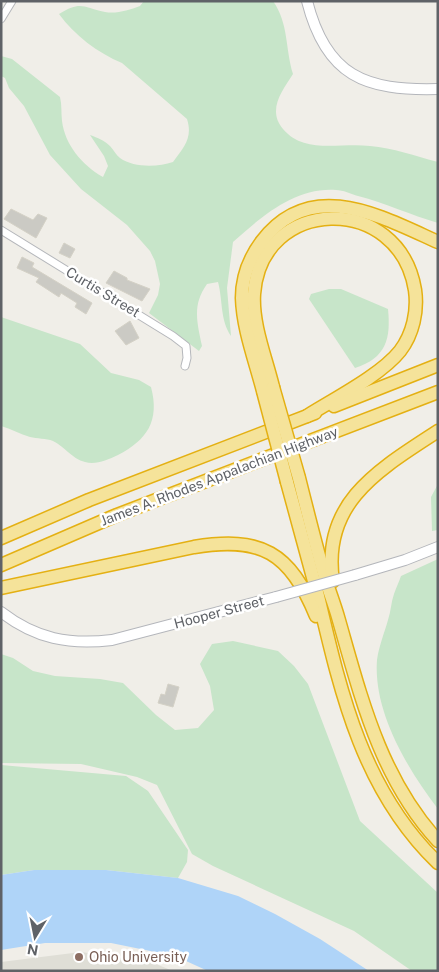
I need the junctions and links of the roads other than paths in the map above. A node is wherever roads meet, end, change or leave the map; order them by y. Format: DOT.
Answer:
graph roads {
  1 [pos="12,1"];
  2 [pos="307,1"];
  3 [pos="1,19"];
  4 [pos="438,89"];
  5 [pos="1,230"];
  6 [pos="438,242"];
  7 [pos="438,365"];
  8 [pos="185,366"];
  9 [pos="268,389"];
  10 [pos="438,392"];
  11 [pos="307,416"];
  12 [pos="438,431"];
  13 [pos="293,480"];
  14 [pos="1,538"];
  15 [pos="438,547"];
  16 [pos="1,565"];
  17 [pos="1,588"];
  18 [pos="5,615"];
  19 [pos="338,616"];
  20 [pos="332,658"];
  21 [pos="438,841"];
  22 [pos="438,863"];
  1 -- 3 [label="street"];
  2 -- 4 [label="street"];
  5 -- 8 [label="street, Curtis Street"];
  6 -- 9 [label="highway"];
  7 -- 11 [label="highway, James A. Rhodes Appalachian Highway"];
  9 -- 11 [label="highway"];
  9 -- 13 [label="highway, bridge"];
  10 -- 16 [label="highway, James A. Rhodes Appalachian Highway"];
  11 -- 14 [label="highway, James A. Rhodes Appalachian Highway"];
  12 -- 19 [label="highway"];
  13 -- 19 [label="highway"];
  13 -- 20 [label="highway"];
  15 -- 18 [label="street, Hooper Street, bridge"];
  17 -- 20 [label="highway"];
  19 -- 21 [label="highway"];
  20 -- 22 [label="highway"];
}
